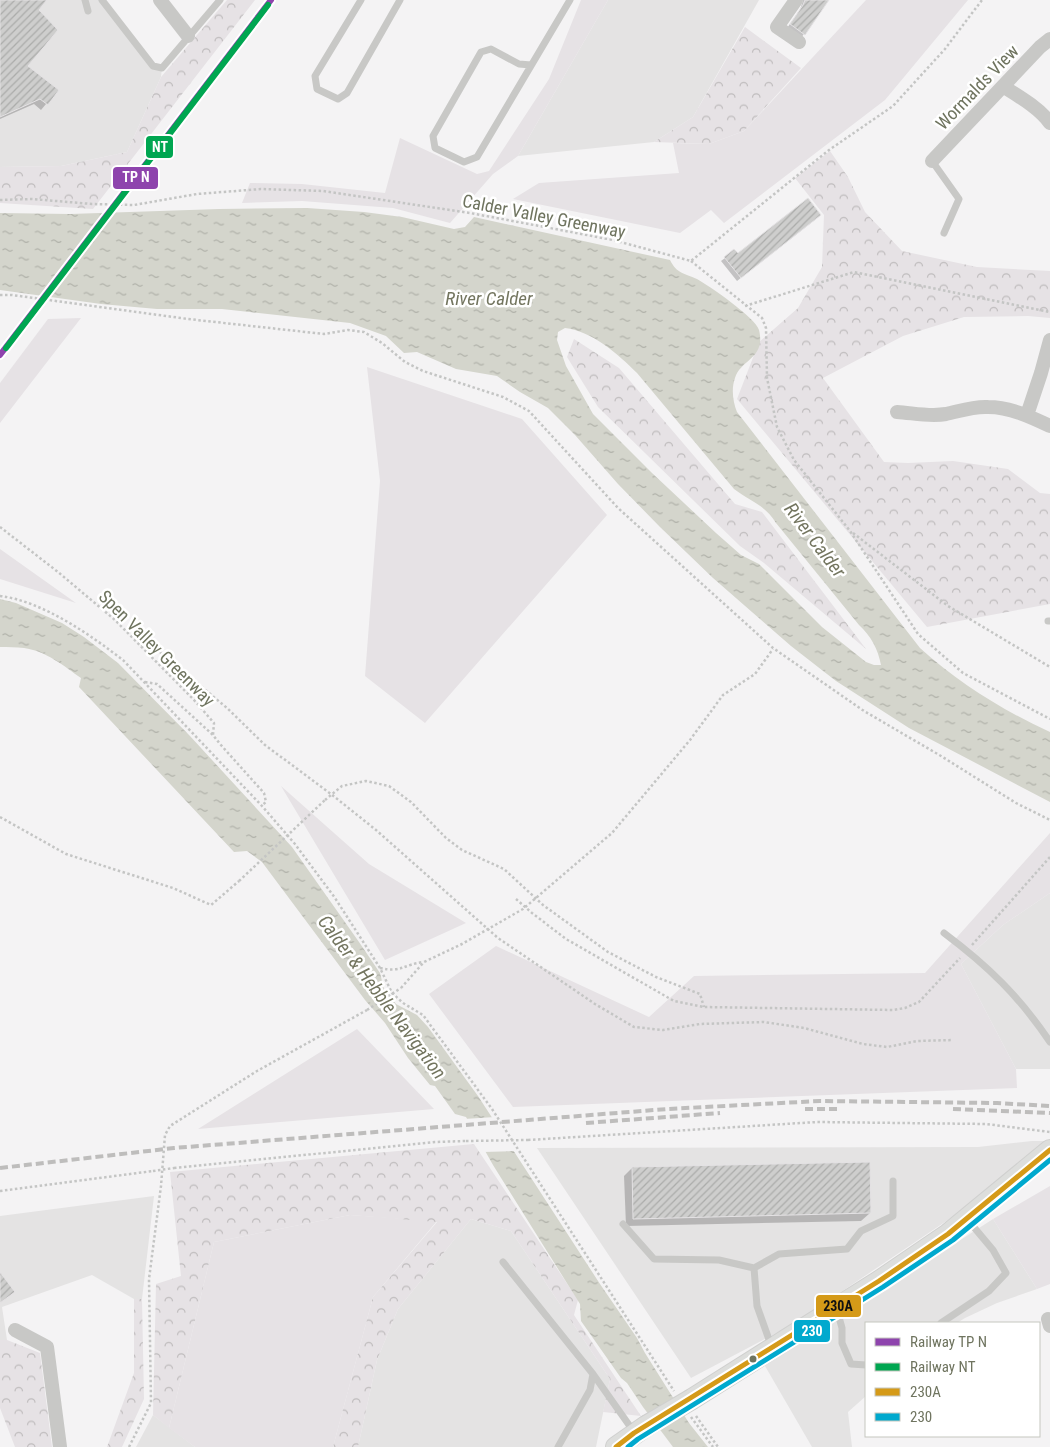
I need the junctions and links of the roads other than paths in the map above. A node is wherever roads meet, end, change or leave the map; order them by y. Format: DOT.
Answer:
graph roads {
  1 [pos="85,0"];
  2 [pos="102,0"];
  3 [pos="160,0"];
  4 [pos="220,0"];
  5 [pos="361,0"];
  6 [pos="400,0"];
  7 [pos="570,0"];
  8 [pos="796,0"];
  9 [pos="212,3"];
  10 [pos="88,11"];
  11 [pos="188,36"];
  12 [pos="1050,39"];
  13 [pos="799,42"];
  14 [pos="531,65"];
  15 [pos="1004,87"];
  16 [pos="1050,123"];
  17 [pos="932,161"];
  18 [pos="944,233"];
  19 [pos="1050,340"];
  20 [pos="897,412"];
  21 [pos="1027,415"];
  22 [pos="1050,426"];
  23 [pos="944,933"];
  24 [pos="1050,1042"];
  25 [pos="1050,1150"];
  26 [pos="893,1181"];
  27 [pos="967,1219"];
  28 [pos="623,1224"];
  29 [pos="503,1262"];
  30 [pos="754,1268"];
  31 [pos="836,1308"];
  32 [pos="942,1322"];
  33 [pos="15,1330"];
  34 [pos="772,1348"];
  35 [pos="865,1365"];
  36 [pos="593,1374"];
  37 [pos="640,1429"];
  38 [pos="60,1447"];
  39 [pos="558,1447"];
  40 [pos="616,1447"];
  1 -- 10 [label="lane"];
  2 -- 11 [label="lane"];
  3 -- 11 [label="street"];
  4 -- 9 [label="lane"];
  5 -- 6 [label="lane"];
  7 -- 14 [label="lane"];
  8 -- 13 [label="street"];
  9 -- 11 [label="lane"];
  12 -- 15 [label="street, Wormalds View"];
  14 -- 14 [label="lane"];
  15 -- 16 [label="street"];
  15 -- 17 [label="street, Wormalds View"];
  17 -- 18 [label="lane"];
  19 -- 21 [label="street"];
  20 -- 21 [label="street"];
  21 -- 22 [label="street"];
  23 -- 24 [label="lane"];
  25 -- 27 [label="street"];
  26 -- 30 [label="lane"];
  27 -- 31 [label="street"];
  27 -- 32 [label="lane"];
  28 -- 30 [label="lane"];
  29 -- 36 [label="lane"];
  30 -- 34 [label="lane"];
  31 -- 34 [label="street"];
  31 -- 35 [label="lane"];
  33 -- 38 [label="street"];
  34 -- 37 [label="street, bridge"];
  36 -- 37 [label="lane"];
  36 -- 39 [label="lane"];
  37 -- 40 [label="street"];
}
